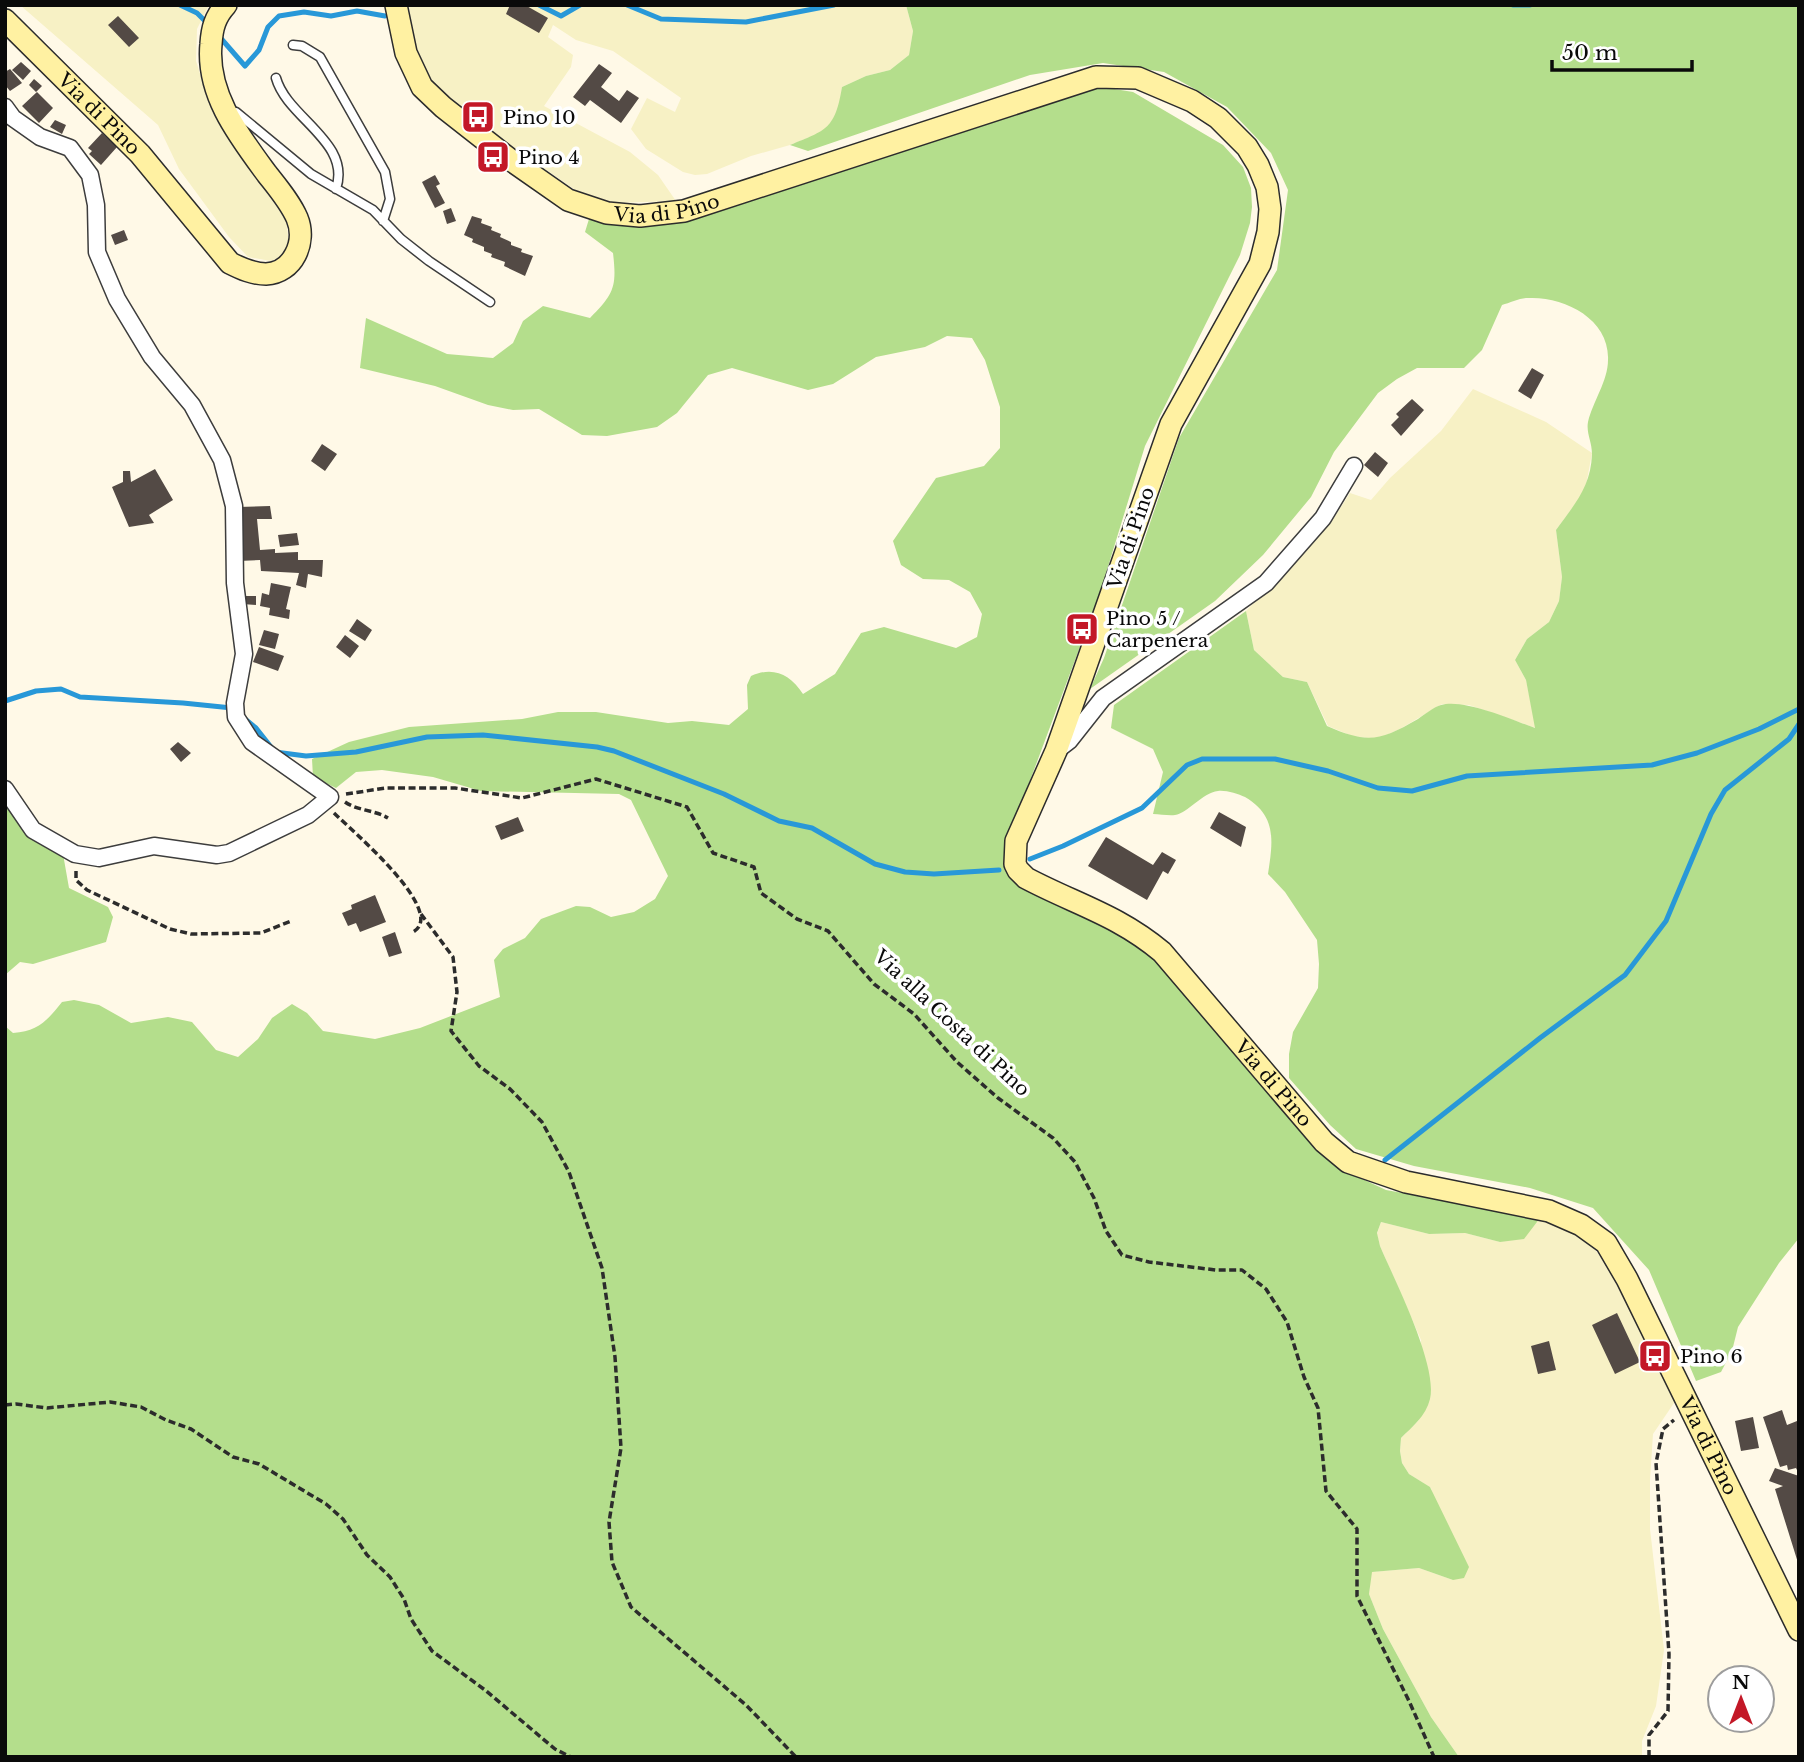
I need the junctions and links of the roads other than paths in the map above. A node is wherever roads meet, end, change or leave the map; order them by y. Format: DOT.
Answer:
graph roads {
  1 [pos="226,5"];
  2 [pos="396,5"];
  3 [pos="5,20"];
  4 [pos="293,45"];
  5 [pos="276,78"];
  6 [pos="5,107"];
  7 [pos="225,111"];
  8 [pos="336,189"];
  9 [pos="383,221"];
  10 [pos="490,302"];
  11 [pos="1354,466"];
  12 [pos="1056,751"];
  13 [pos="5,789"];
  14 [pos="1799,1630"];
  1 -- 7 [label="street, Via di Pino"];
  2 -- 12 [label="street, Via di Pino"];
  3 -- 7 [label="street, Via di Pino"];
  4 -- 9 [label="lane"];
  5 -- 8 [label="lane"];
  6 -- 13 [label="street"];
  7 -- 8 [label="lane"];
  8 -- 9 [label="lane"];
  9 -- 10 [label="lane"];
  11 -- 12 [label="street"];
  12 -- 14 [label="street, Via di Pino"];
}
